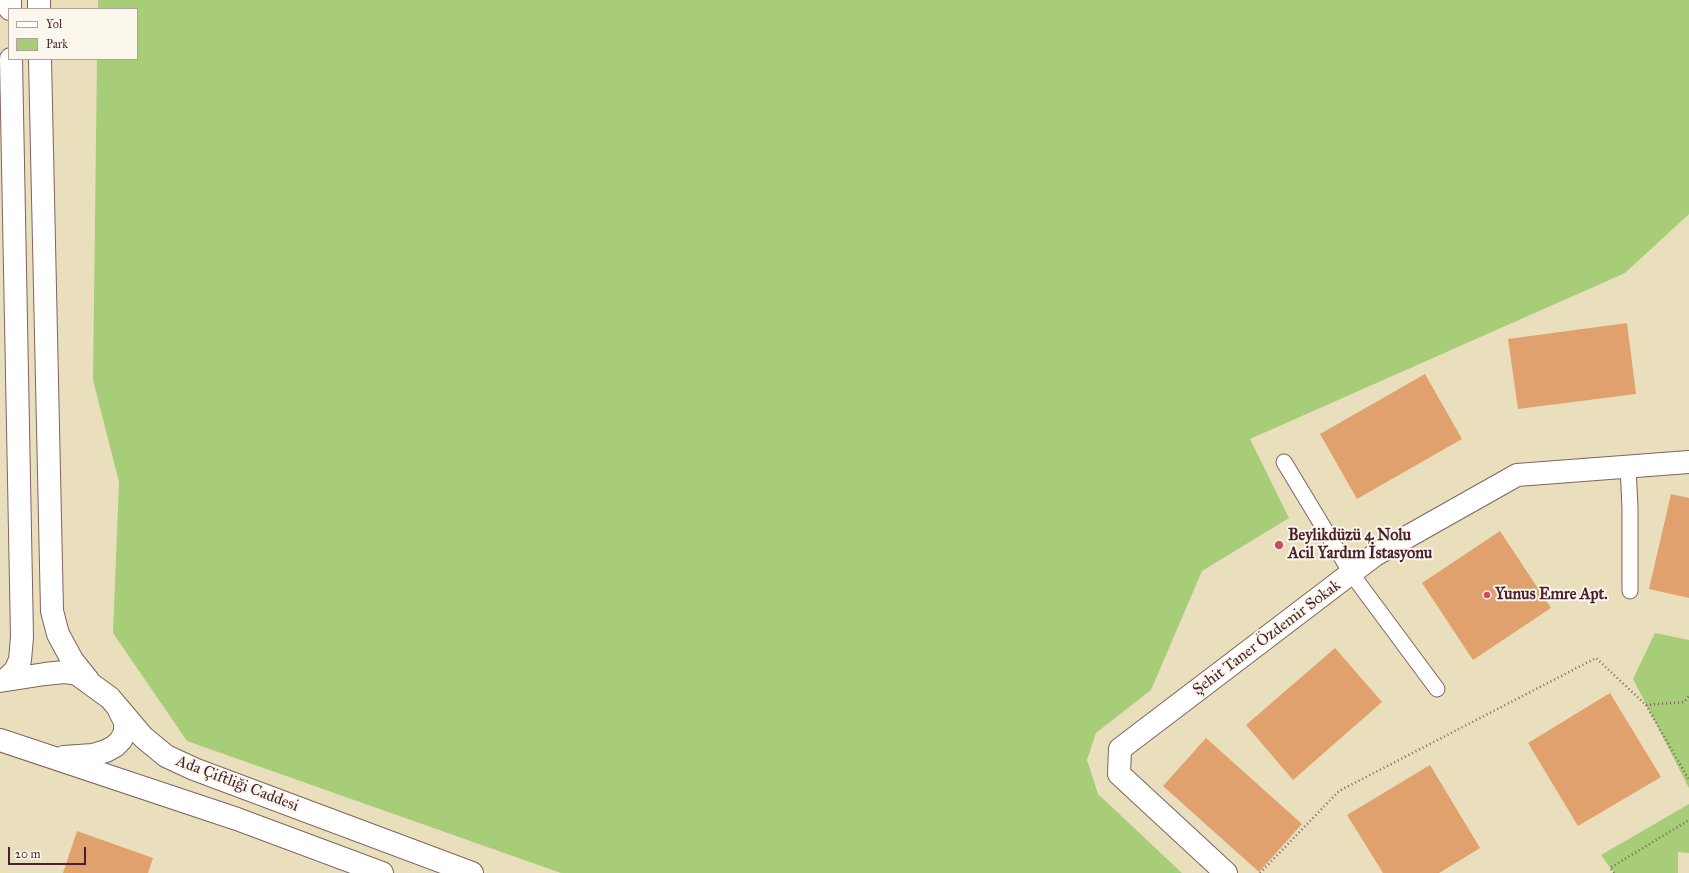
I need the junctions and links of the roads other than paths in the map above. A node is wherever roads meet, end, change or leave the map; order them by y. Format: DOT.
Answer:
graph roads {
  1 [pos="11,60"];
  2 [pos="40,60"];
  3 [pos="1284,462"];
  4 [pos="1689,462"];
  5 [pos="1628,467"];
  6 [pos="1351,573"];
  7 [pos="1630,591"];
  8 [pos="3,680"];
  9 [pos="88,680"];
  10 [pos="1437,689"];
  11 [pos="112,700"];
  12 [pos="0,740"];
  13 [pos="55,758"];
  14 [pos="382,873"];
  15 [pos="472,873"];
  16 [pos="1226,873"];
  1 -- 8 [label="street"];
  2 -- 9 [label="street"];
  3 -- 6 [label="lane"];
  4 -- 5 [label="street, Şehit Taner Özdemir Sokak"];
  5 -- 6 [label="street, Şehit Taner Özdemir Sokak"];
  5 -- 7 [label="lane"];
  6 -- 10 [label="lane"];
  6 -- 16 [label="street, Şehit Taner Özdemir Sokak"];
  8 -- 9 [label="street, Ada Çiftliği Caddesi"];
  9 -- 11 [label="street, Ada Çiftliği Caddesi"];
  11 -- 13 [label="street"];
  11 -- 15 [label="street, Ada Çiftliği Caddesi"];
  12 -- 13 [label="street, Ada Çiftliği Caddesi"];
  13 -- 14 [label="street, Ada Çiftliği Caddesi"];
}
